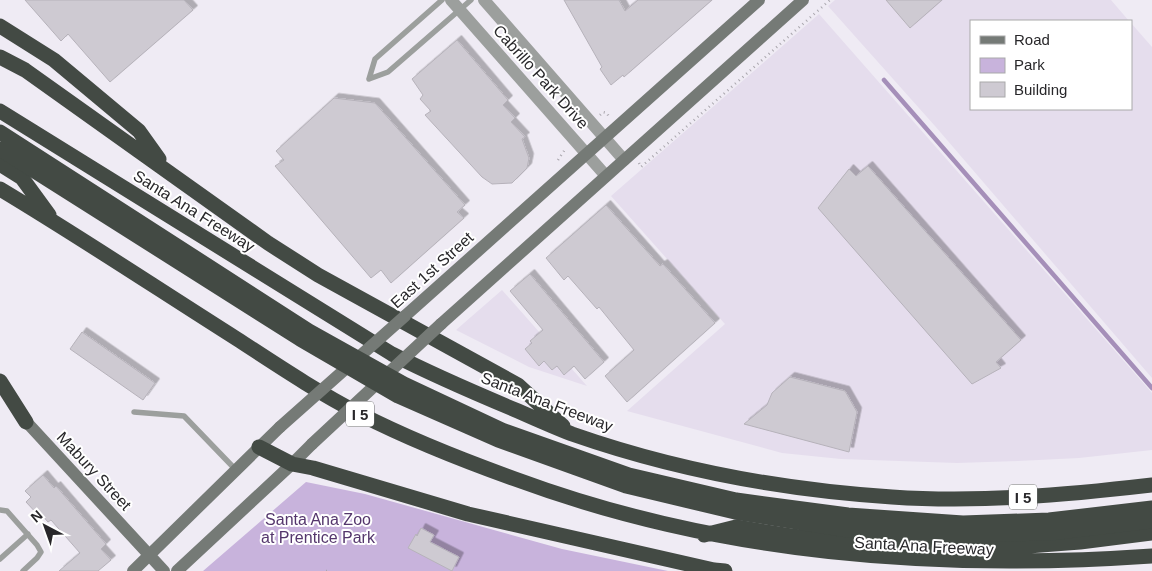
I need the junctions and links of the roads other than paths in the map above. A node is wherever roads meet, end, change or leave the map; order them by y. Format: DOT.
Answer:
graph roads {
  1 [pos="442,0"];
  2 [pos="450,0"];
  3 [pos="471,0"];
  4 [pos="484,0"];
  5 [pos="759,0"];
  6 [pos="803,0"];
  7 [pos="460,10"];
  8 [pos="3,26"];
  9 [pos="0,57"];
  10 [pos="0,111"];
  11 [pos="0,132"];
  12 [pos="605,138"];
  13 [pos="0,149"];
  14 [pos="587,154"];
  15 [pos="624,160"];
  16 [pos="0,164"];
  17 [pos="166,168"];
  18 [pos="606,176"];
  19 [pos="0,189"];
  20 [pos="53,220"];
  21 [pos="0,381"];
  22 [pos="0,394"];
  23 [pos="134,412"];
  24 [pos="26,422"];
  25 [pos="571,434"];
  26 [pos="259,446"];
  27 [pos="292,464"];
  28 [pos="236,470"];
  29 [pos="1152,485"];
  30 [pos="1152,508"];
  31 [pos="0,510"];
  32 [pos="1152,521"];
  33 [pos="1152,533"];
  34 [pos="28,534"];
  35 [pos="700,535"];
  36 [pos="150,556"];
  37 [pos="1152,556"];
  38 [pos="0,560"];
  39 [pos="881,564"];
  40 [pos="855,569"];
  41 [pos="23,571"];
  42 [pos="133,571"];
  43 [pos="164,571"];
  44 [pos="177,571"];
  45 [pos="725,571"];
  1 -- 7 [label="lane"];
  2 -- 7 [label="street, Cabrillo Park Drive"];
  3 -- 7 [label="lane"];
  4 -- 12 [label="street, Cabrillo Park Drive"];
  5 -- 12 [label="main road, East 1st Street"];
  6 -- 15 [label="main road"];
  7 -- 14 [label="street, Cabrillo Park Drive"];
  8 -- 17 [label="highway"];
  9 -- 17 [label="highway"];
  10 -- 25 [label="highway, Santa Ana Freeway / I 5"];
  11 -- 30 [label="highway, bridge"];
  12 -- 14 [label="main road, East 1st Street"];
  12 -- 15 [label="street, Cabrillo Park Drive"];
  13 -- 32 [label="highway, bridge"];
  14 -- 18 [label="street, Cabrillo Park Drive"];
  14 -- 26 [label="main road, East 1st Street, bridge"];
  15 -- 18 [label="main road"];
  16 -- 20 [label="highway, Santa Ana Freeway / I 5"];
  17 -- 25 [label="highway"];
  18 -- 27 [label="main road, bridge"];
  19 -- 20 [label="highway, Santa Ana Freeway / I 5"];
  20 -- 35 [label="highway, Santa Ana Freeway / I 5"];
  21 -- 24 [label="highway"];
  22 -- 24 [label="main road, Mabury Street"];
  23 -- 28 [label="lane"];
  24 -- 36 [label="main road, Mabury Street"];
  25 -- 29 [label="highway, Santa Ana Freeway / I 5"];
  26 -- 27 [label="highway"];
  26 -- 28 [label="main road, East 1st Street"];
  27 -- 44 [label="main road"];
  27 -- 45 [label="highway"];
  28 -- 36 [label="main road, East 1st Street"];
  31 -- 34 [label="lane"];
  33 -- 35 [label="highway"];
  34 -- 38 [label="lane"];
  34 -- 41 [label="lane"];
  35 -- 39 [label="highway, Santa Ana Freeway / I 5"];
  36 -- 42 [label="main road, East 1st Street"];
  36 -- 43 [label="main road, Mabury Street"];
  37 -- 39 [label="highway, Santa Ana Freeway / I 5"];
  39 -- 40 [label="highway"];
}
